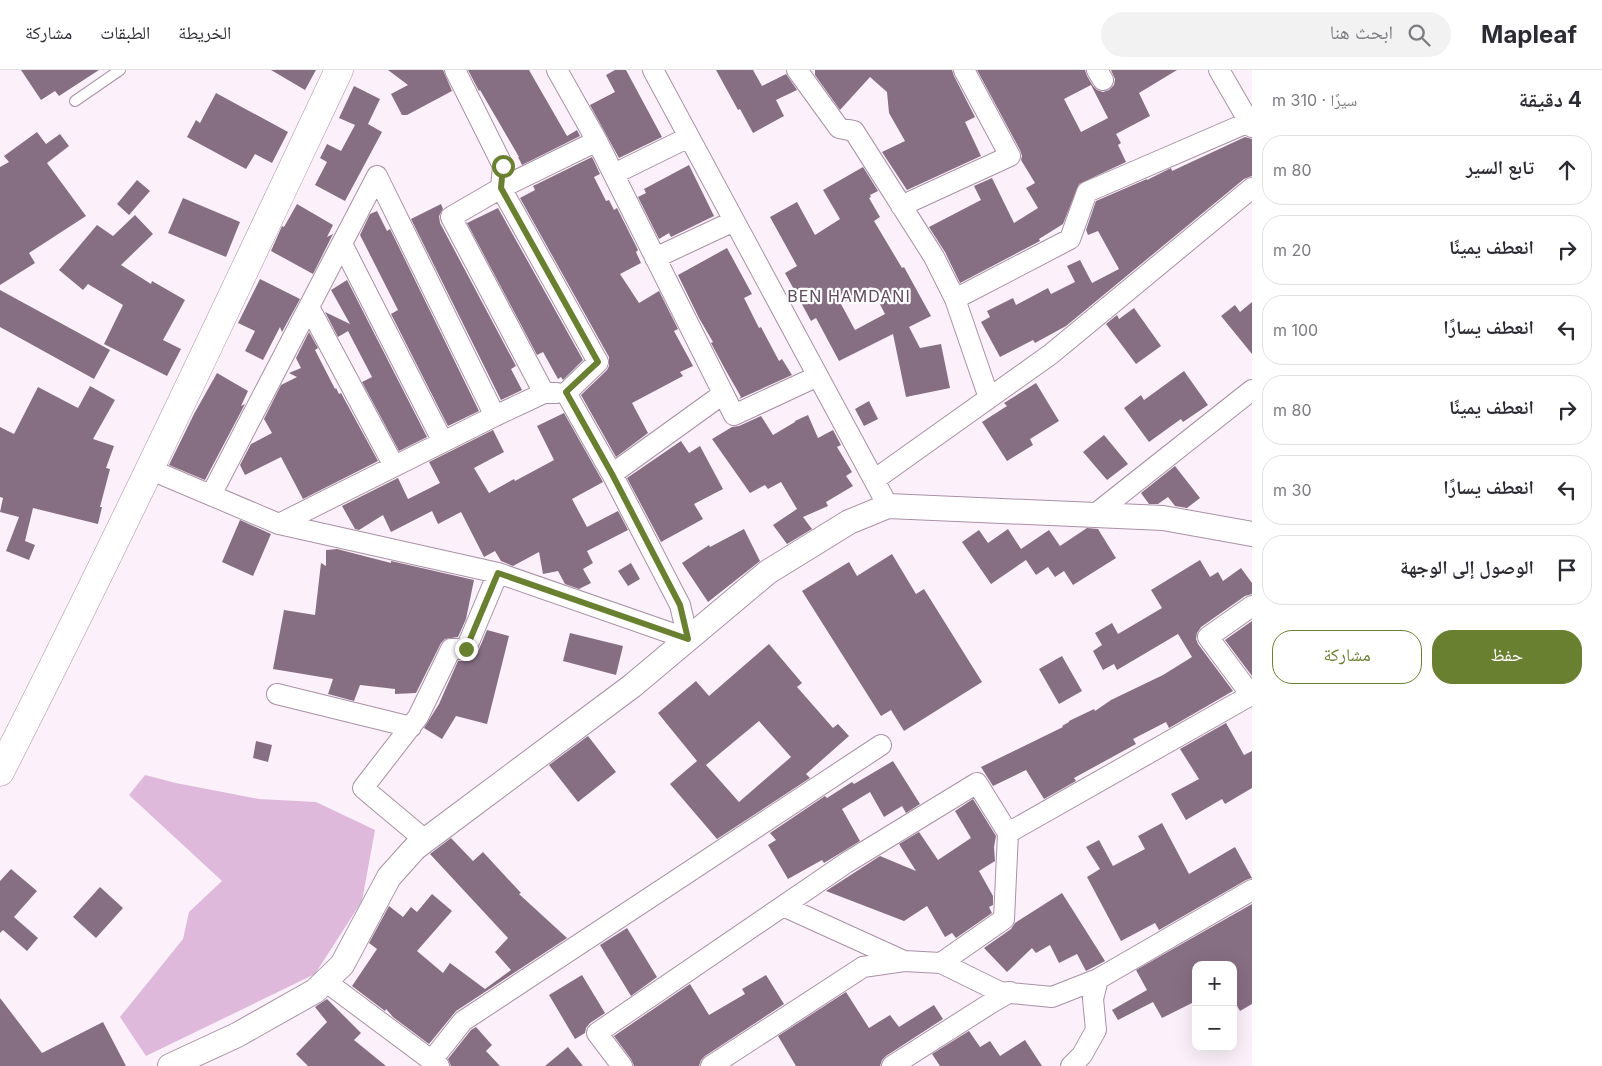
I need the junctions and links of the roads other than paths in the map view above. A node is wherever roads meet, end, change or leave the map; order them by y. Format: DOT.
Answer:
graph roads {
  1 [pos="120,70"];
  2 [pos="339,70"];
  3 [pos="456,70"];
  4 [pos="557,70"];
  5 [pos="653,70"];
  6 [pos="797,70"];
  7 [pos="964,70"];
  8 [pos="1219,70"];
  9 [pos="75,101"];
  10 [pos="1250,124"];
  11 [pos="689,137"];
  12 [pos="597,141"];
  13 [pos="614,174"];
  14 [pos="501,188"];
  15 [pos="1252,188"];
  16 [pos="901,206"];
  17 [pos="734,221"];
  18 [pos="342,244"];
  19 [pos="656,258"];
  20 [pos="955,299"];
  21 [pos="309,307"];
  22 [pos="818,376"];
  23 [pos="1252,390"];
  24 [pos="566,392"];
  25 [pos="544,393"];
  26 [pos="723,394"];
  27 [pos="989,398"];
  28 [pos="494,416"];
  29 [pos="443,442"];
  30 [pos="394,466"];
  31 [pos="149,469"];
  32 [pos="612,474"];
  33 [pos="874,480"];
  34 [pos="211,495"];
  35 [pos="888,506"];
  36 [pos="1094,515"];
  37 [pos="279,524"];
  38 [pos="1248,529"];
  39 [pos="498,573"];
  40 [pos="1252,606"];
  41 [pos="688,639"];
  42 [pos="277,694"];
  43 [pos="411,727"];
  44 [pos="881,745"];
  45 [pos="0,772"];
  46 [pos="1008,833"];
  47 [pos="425,840"];
  48 [pos="1252,890"];
  49 [pos="783,906"];
  50 [pos="904,961"];
  51 [pos="941,963"];
  52 [pos="1098,979"];
  53 [pos="325,981"];
  54 [pos="1010,992"];
  55 [pos="435,1063"];
  56 [pos="170,1066"];
  57 [pos="622,1066"];
  58 [pos="711,1066"];
  59 [pos="892,1066"];
  60 [pos="1071,1066"];
  1 -- 9 [label="lane"];
  2 -- 31 [label="main road"];
  3 -- 14 [label="street"];
  4 -- 12 [label="street"];
  5 -- 11 [label="street"];
  6 -- 16 [label="street"];
  7 -- 16 [label="street"];
  8 -- 10 [label="street"];
  10 -- 20 [label="street"];
  11 -- 13 [label="street"];
  11 -- 17 [label="street"];
  12 -- 13 [label="street"];
  12 -- 14 [label="street"];
  13 -- 19 [label="street"];
  14 -- 24 [label="street"];
  14 -- 25 [label="street"];
  15 -- 27 [label="street"];
  16 -- 20 [label="street"];
  17 -- 19 [label="street"];
  17 -- 22 [label="street"];
  18 -- 21 [label="street"];
  18 -- 28 [label="street"];
  18 -- 29 [label="street"];
  19 -- 26 [label="street"];
  20 -- 27 [label="street"];
  21 -- 30 [label="street"];
  21 -- 34 [label="street"];
  22 -- 26 [label="street"];
  22 -- 33 [label="street"];
  23 -- 36 [label="street"];
  24 -- 25 [label="street"];
  24 -- 32 [label="street"];
  25 -- 28 [label="street"];
  26 -- 32 [label="street"];
  27 -- 33 [label="street"];
  28 -- 29 [label="street"];
  29 -- 30 [label="street"];
  30 -- 37 [label="street"];
  31 -- 34 [label="street"];
  31 -- 45 [label="main road"];
  32 -- 41 [label="street"];
  33 -- 35 [label="street"];
  34 -- 37 [label="street"];
  35 -- 36 [label="street"];
  35 -- 41 [label="street"];
  36 -- 38 [label="street"];
  37 -- 39 [label="street"];
  39 -- 41 [label="street"];
  39 -- 43 [label="street"];
  40 -- 46 [label="street"];
  41 -- 47 [label="street"];
  42 -- 43 [label="street"];
  43 -- 47 [label="street"];
  44 -- 55 [label="street"];
  46 -- 49 [label="street"];
  46 -- 51 [label="street"];
  47 -- 53 [label="street"];
  48 -- 52 [label="street"];
  49 -- 50 [label="street"];
  49 -- 57 [label="street"];
  50 -- 51 [label="street"];
  50 -- 58 [label="street"];
  51 -- 54 [label="street"];
  52 -- 54 [label="street"];
  52 -- 60 [label="street"];
  53 -- 55 [label="street"];
  53 -- 56 [label="street"];
  54 -- 59 [label="street"];
}
